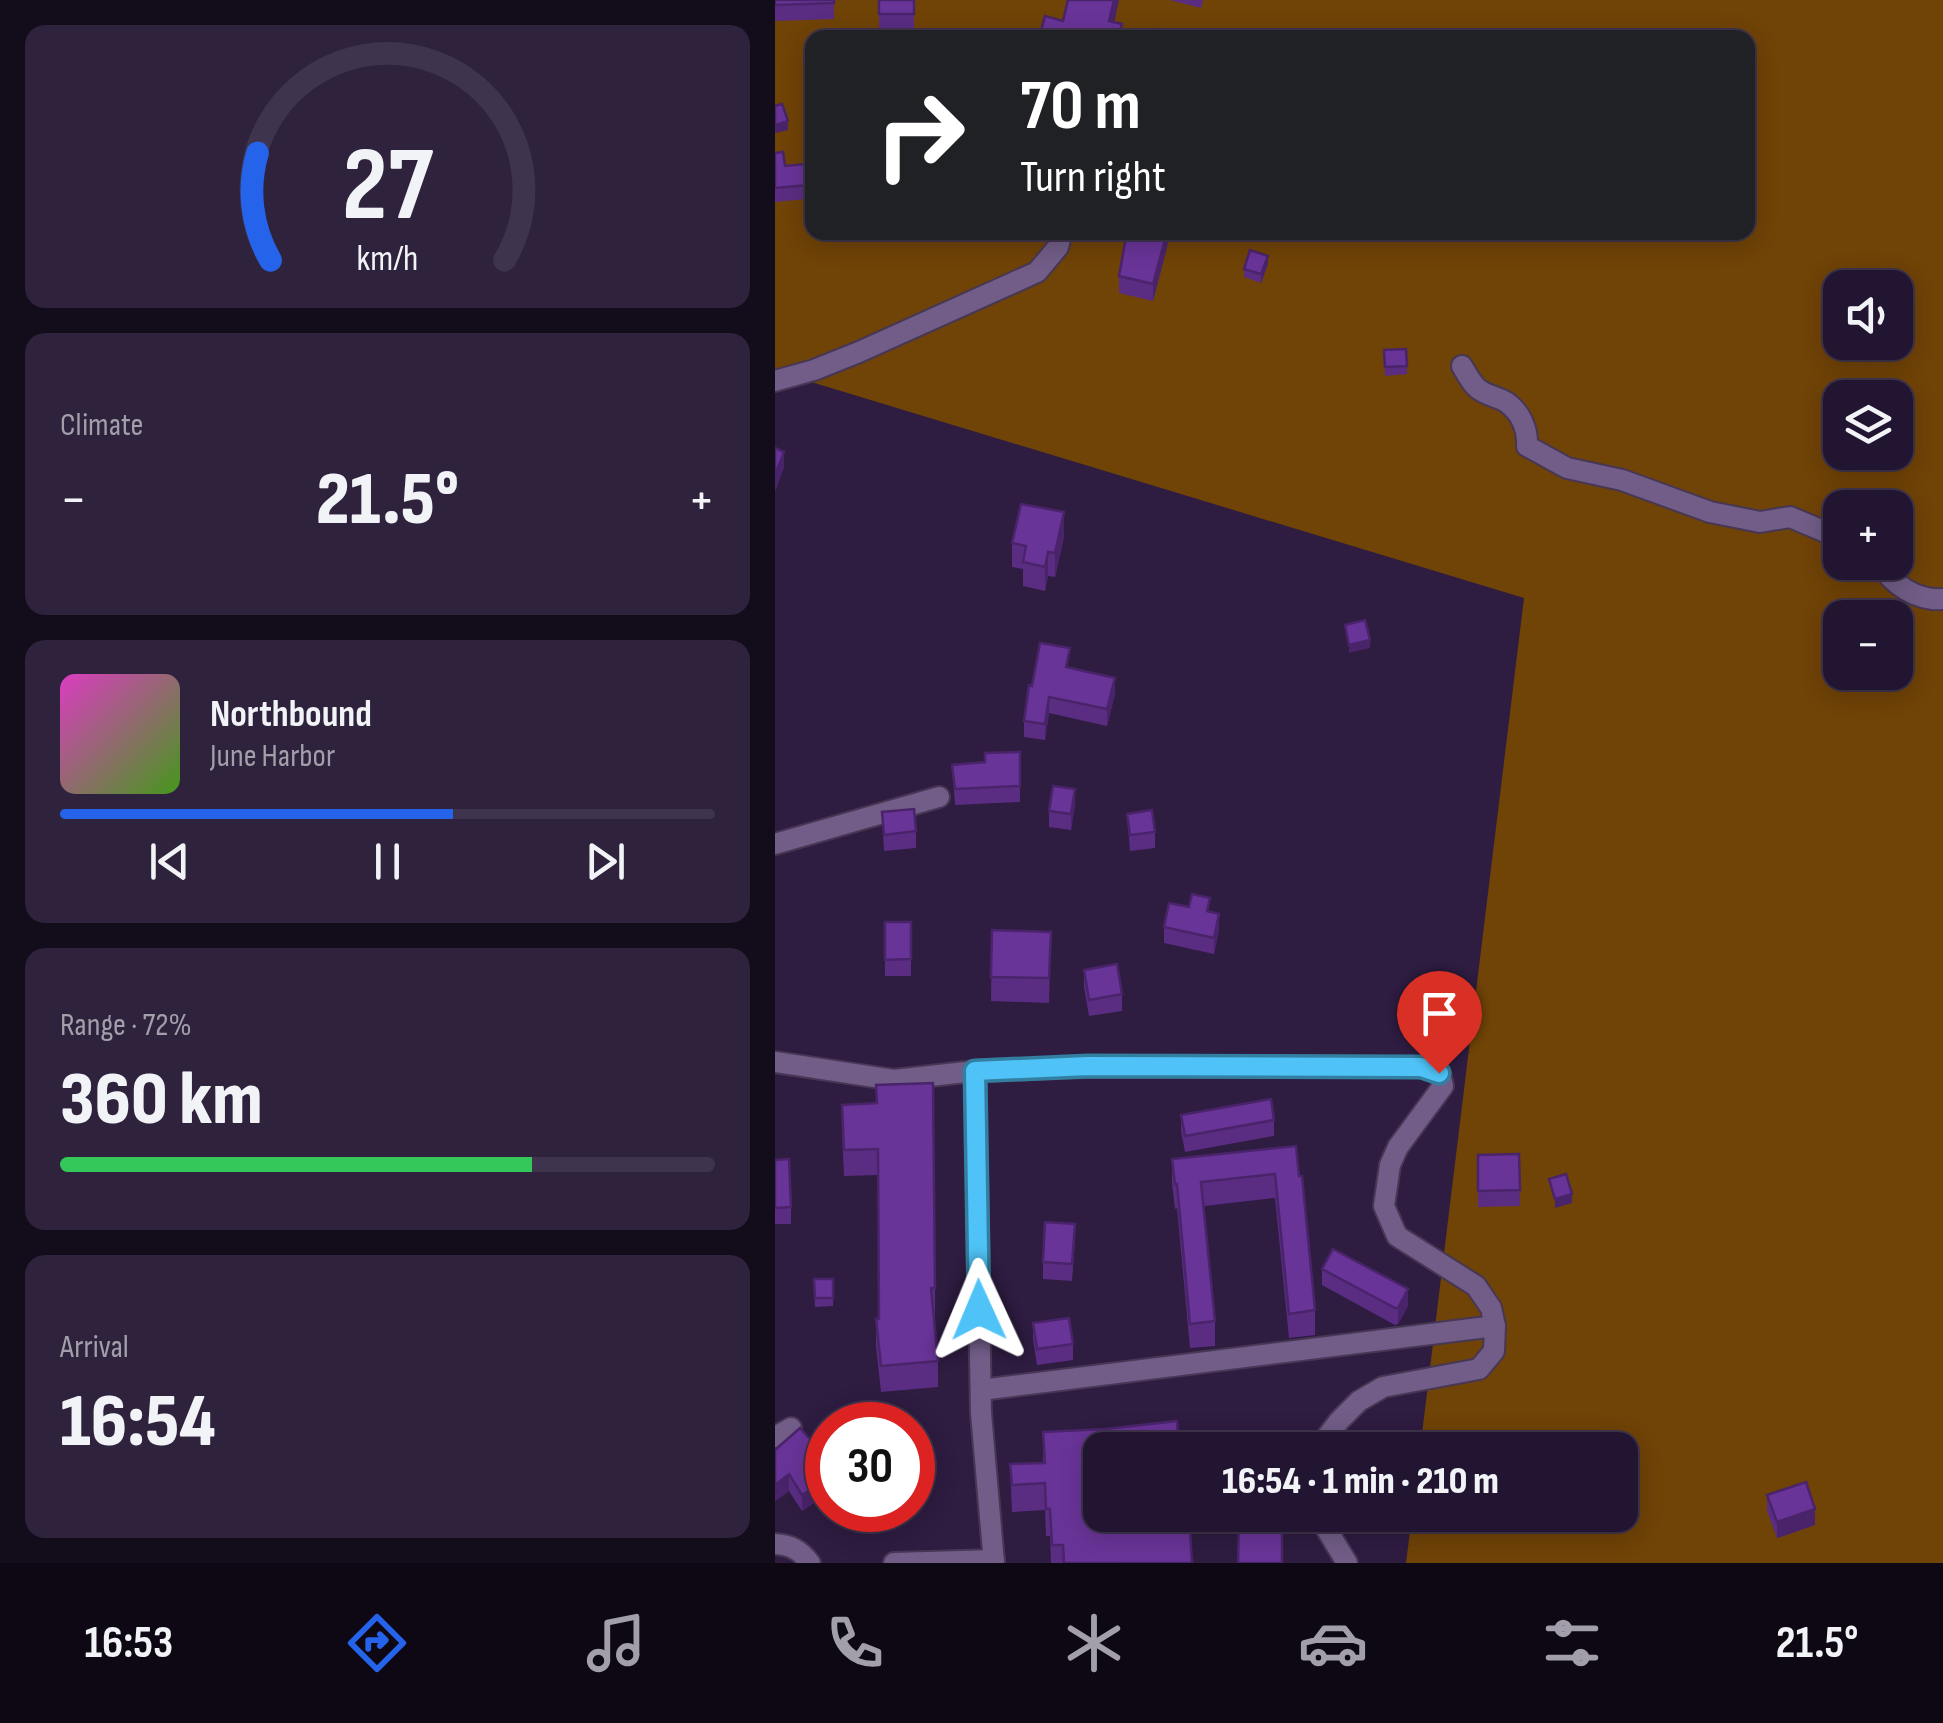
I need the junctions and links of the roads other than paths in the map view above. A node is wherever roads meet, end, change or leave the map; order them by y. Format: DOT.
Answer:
graph roads {
  1 [pos="1061,240"];
  2 [pos="1462,366"];
  3 [pos="775,381"];
  4 [pos="1823,531"];
  5 [pos="1893,580"];
  6 [pos="1943,600"];
  7 [pos="939,797"];
  8 [pos="775,844"];
  9 [pos="775,1062"];
  10 [pos="975,1071"];
  11 [pos="1495,1326"];
  12 [pos="981,1390"];
  13 [pos="1331,1432"];
  14 [pos="1328,1532"];
  15 [pos="775,1544"];
  16 [pos="994,1562"];
  17 [pos="810,1563"];
  18 [pos="894,1563"];
  19 [pos="1347,1563"];
  1 -- 3 [label="street"];
  2 -- 4 [label="street"];
  5 -- 6 [label="street"];
  7 -- 8 [label="street"];
  9 -- 10 [label="street"];
  10 -- 11 [label="street"];
  10 -- 12 [label="street"];
  11 -- 12 [label="street"];
  11 -- 13 [label="street"];
  12 -- 16 [label="street"];
  14 -- 19 [label="street"];
  15 -- 17 [label="street"];
  16 -- 18 [label="street"];
}
